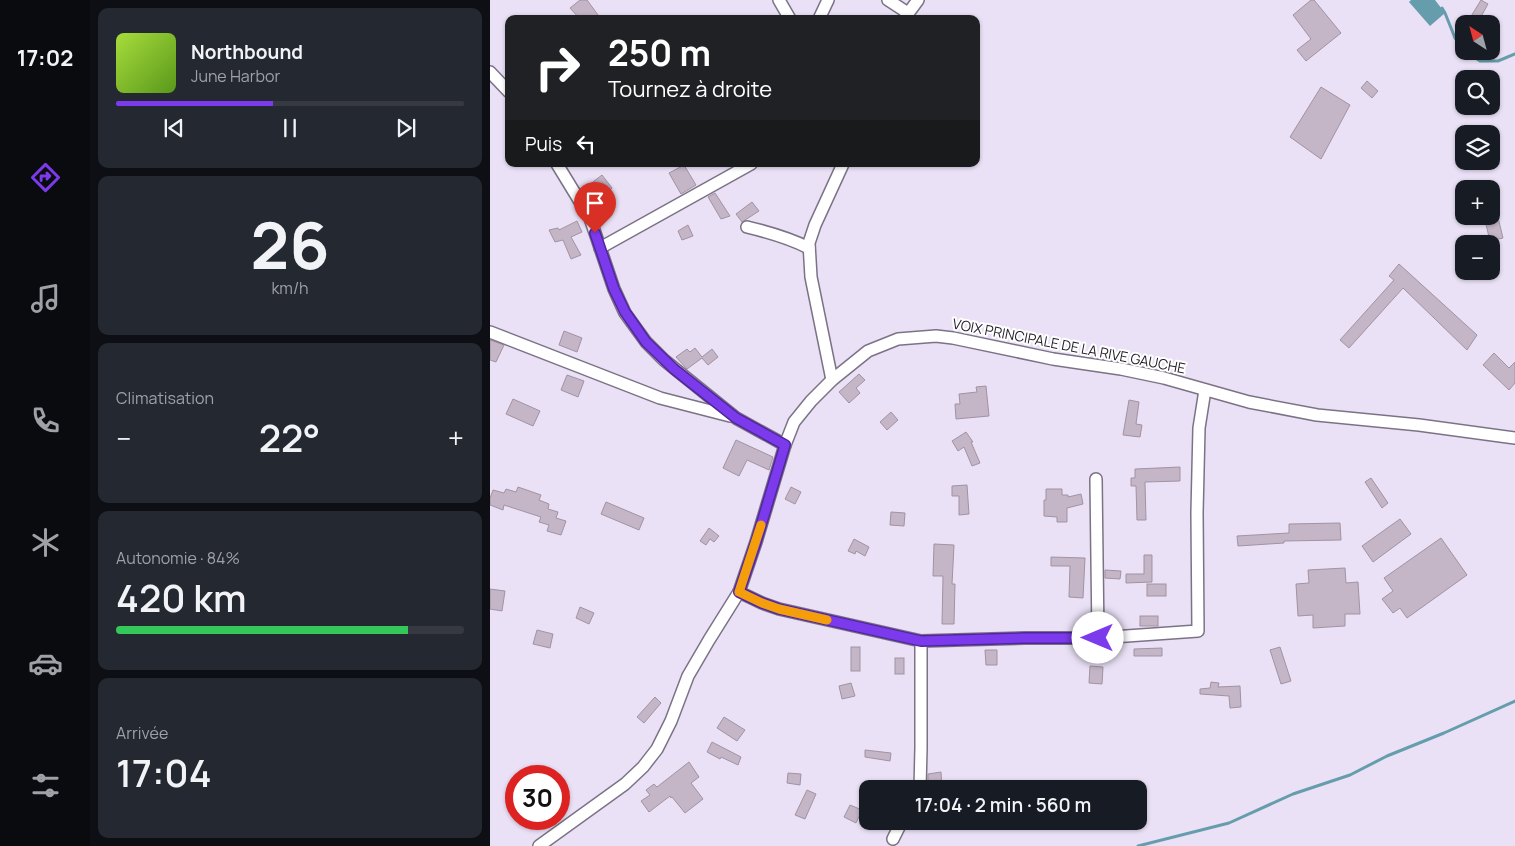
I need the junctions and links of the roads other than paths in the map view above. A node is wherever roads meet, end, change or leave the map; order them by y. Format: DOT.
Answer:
graph roads {
  1 [pos="779,0"];
  2 [pos="828,0"];
  3 [pos="888,0"];
  4 [pos="918,0"];
  5 [pos="788,15"];
  6 [pos="821,15"];
  7 [pos="905,15"];
  8 [pos="907,15"];
  9 [pos="490,72"];
  10 [pos="505,88"];
  11 [pos="559,167"];
  12 [pos="746,167"];
  13 [pos="842,167"];
  14 [pos="747,227"];
  15 [pos="600,248"];
  16 [pos="809,248"];
  17 [pos="490,332"];
  18 [pos="832,380"];
  19 [pos="1205,390"];
  20 [pos="736,418"];
  21 [pos="1515,438"];
  22 [pos="785,445"];
  23 [pos="1096,479"];
  24 [pos="739,592"];
  25 [pos="1098,638"];
  26 [pos="921,641"];
  27 [pos="920,780"];
  28 [pos="898,830"];
  29 [pos="893,839"];
  30 [pos="539,846"];
  1 -- 5 [label="street"];
  2 -- 6 [label="street"];
  3 -- 7 [label="street"];
  4 -- 8 [label="street"];
  9 -- 10 [label="street"];
  11 -- 15 [label="street"];
  12 -- 15 [label="street"];
  13 -- 16 [label="street"];
  14 -- 16 [label="street"];
  15 -- 20 [label="street"];
  16 -- 18 [label="street"];
  17 -- 20 [label="street"];
  18 -- 19 [label="street, VOIX PRINCIPALE DE LA RIVE GAUCHE"];
  18 -- 22 [label="street, VOIX PRINCIPALE DE LA RIVE GAUCHE"];
  19 -- 21 [label="street, VOIX PRINCIPALE DE LA RIVE GAUCHE"];
  19 -- 25 [label="street"];
  20 -- 22 [label="street"];
  22 -- 24 [label="street, VOIX PRINCIPALE DE LA RIVE GAUCHE"];
  23 -- 25 [label="street"];
  24 -- 26 [label="street"];
  24 -- 30 [label="street, VOIX PRINCIPALE DE LA RIVE GAUCHE"];
  25 -- 26 [label="street"];
  26 -- 27 [label="street"];
  28 -- 29 [label="street"];
}
